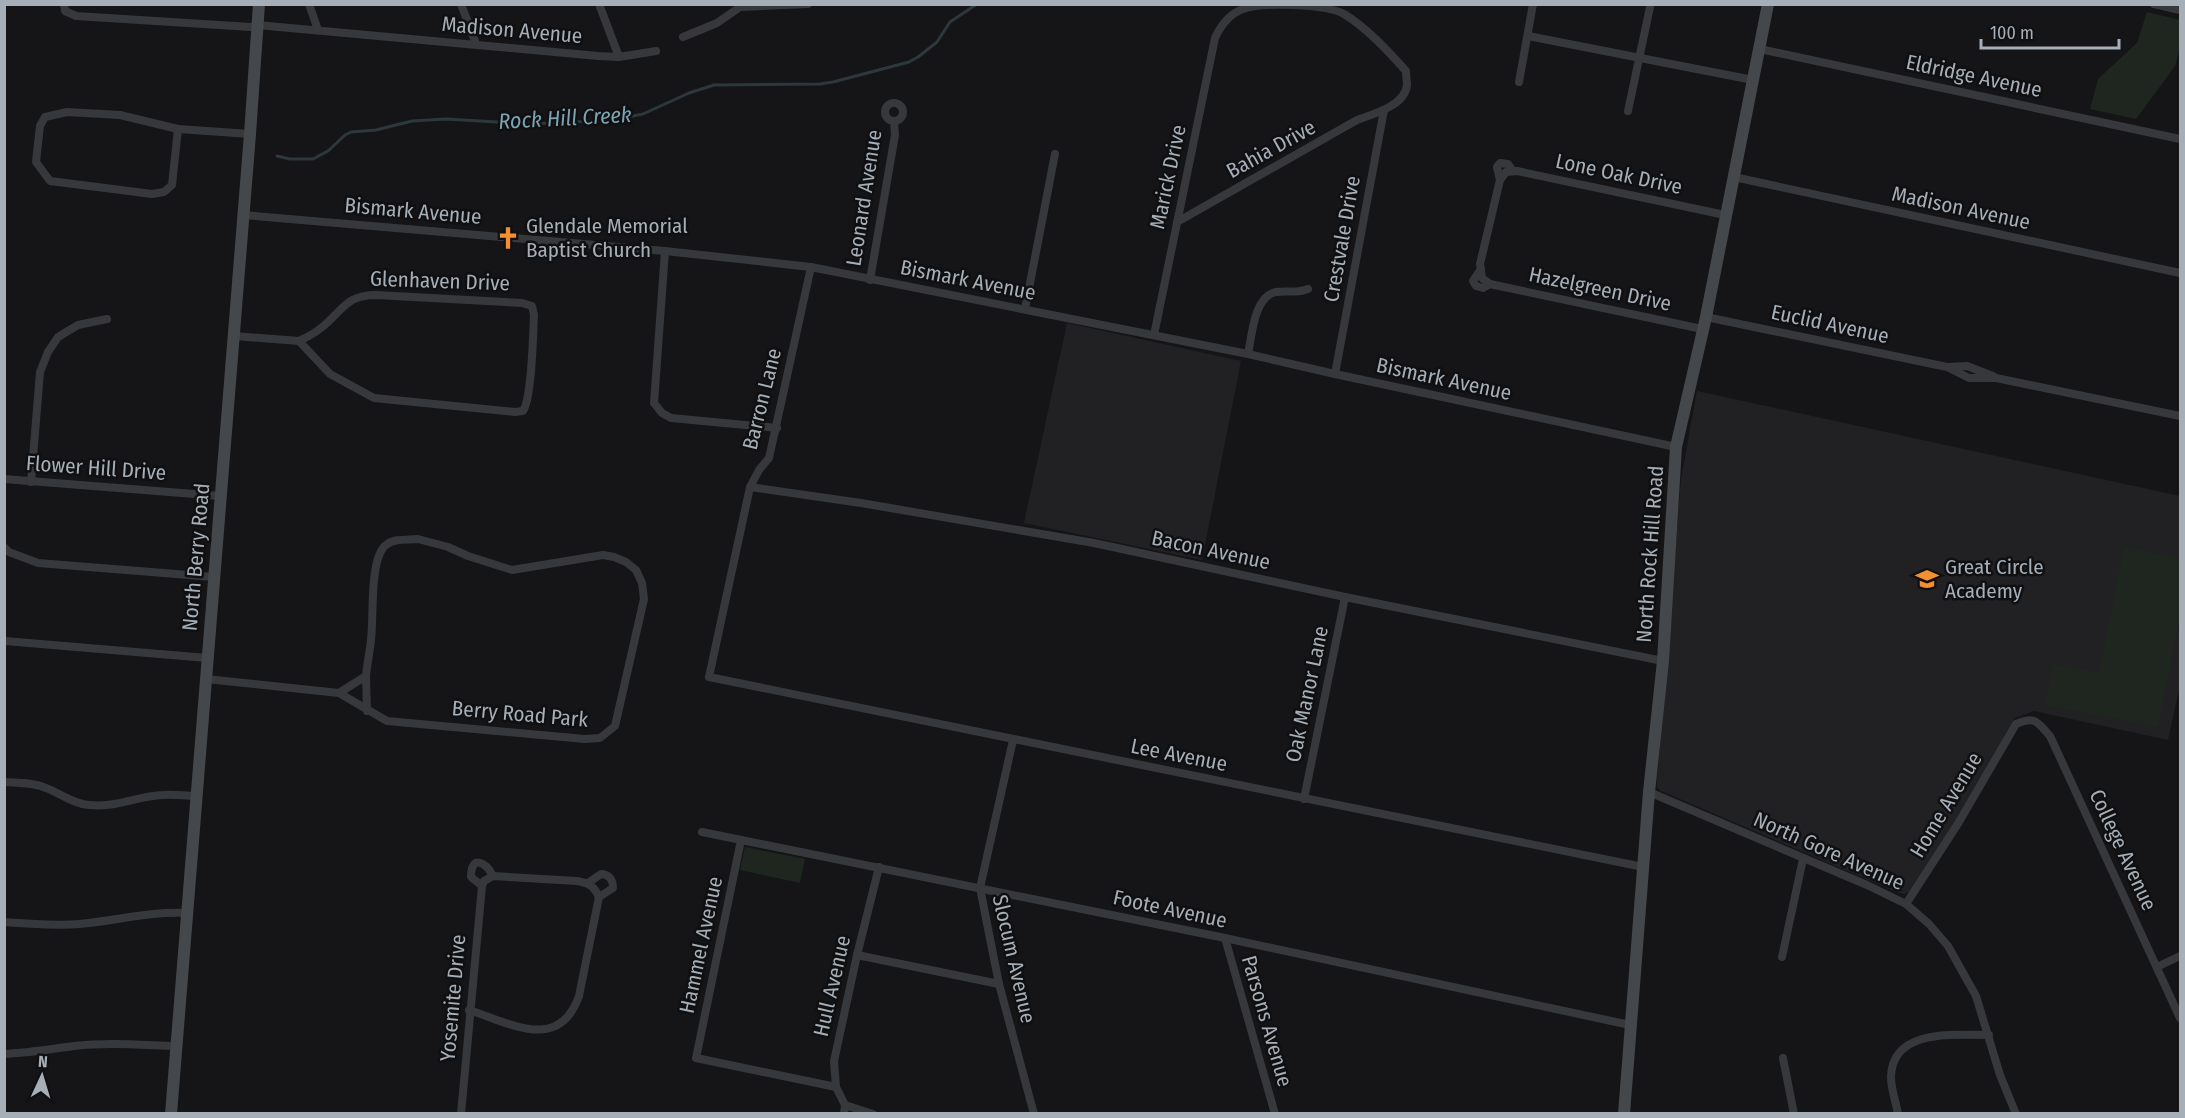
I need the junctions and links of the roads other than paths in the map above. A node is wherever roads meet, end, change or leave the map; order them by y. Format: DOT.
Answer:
graph roads {
  1 [pos="259,4"];
  2 [pos="309,4"];
  3 [pos="461,4"];
  4 [pos="598,4"];
  5 [pos="808,4"];
  6 [pos="1533,4"];
  7 [pos="1768,4"];
  8 [pos="2154,4"];
  9 [pos="740,6"];
  10 [pos="1650,7"];
  11 [pos="65,8"];
  12 [pos="2181,10"];
  13 [pos="257,25"];
  14 [pos="318,30"];
  15 [pos="1528,36"];
  16 [pos="683,38"];
  17 [pos="476,44"];
  18 [pos="1760,49"];
  19 [pos="656,51"];
  20 [pos="619,57"];
  21 [pos="1639,57"];
  22 [pos="1754,80"];
  23 [pos="1519,82"];
  24 [pos="1384,110"];
  25 [pos="1628,111"];
  26 [pos="894,121"];
  27 [pos="178,129"];
  28 [pos="250,134"];
  29 [pos="2181,139"];
  30 [pos="1055,154"];
  31 [pos="1734,177"];
  32 [pos="243,215"];
  33 [pos="1725,215"];
  34 [pos="1177,222"];
  35 [pos="665,251"];
  36 [pos="811,267"];
  37 [pos="1481,273"];
  38 [pos="2181,273"];
  39 [pos="870,280"];
  40 [pos="1308,289"];
  41 [pos="1025,309"];
  42 [pos="108,319"];
  43 [pos="1704,323"];
  44 [pos="1155,335"];
  45 [pos="234,336"];
  46 [pos="299,341"];
  47 [pos="1248,354"];
  48 [pos="1335,374"];
  49 [pos="2181,416"];
  50 [pos="777,428"];
  51 [pos="1676,447"];
  52 [pos="4,479"];
  53 [pos="31,482"];
  54 [pos="750,487"];
  55 [pos="220,496"];
  56 [pos="4,547"];
  57 [pos="214,577"];
  58 [pos="1345,597"];
  59 [pos="5,640"];
  60 [pos="207,658"];
  61 [pos="1663,661"];
  62 [pos="366,676"];
  63 [pos="709,677"];
  64 [pos="206,679"];
  65 [pos="339,693"];
  66 [pos="367,711"];
  67 [pos="2016,724"];
  68 [pos="1013,741"];
  69 [pos="4,782"];
  70 [pos="1648,792"];
  71 [pos="196,796"];
  72 [pos="1304,799"];
  73 [pos="702,832"];
  74 [pos="741,840"];
  75 [pos="1803,859"];
  76 [pos="879,867"];
  77 [pos="1643,867"];
  78 [pos="493,876"];
  79 [pos="483,883"];
  80 [pos="588,883"];
  81 [pos="980,888"];
  82 [pos="599,897"];
  83 [pos="1906,904"];
  84 [pos="187,913"];
  85 [pos="4,922"];
  86 [pos="1225,938"];
  87 [pos="856,955"];
  88 [pos="2181,956"];
  89 [pos="1782,957"];
  90 [pos="2157,967"];
  91 [pos="999,984"];
  92 [pos="469,1010"];
  93 [pos="2181,1018"];
  94 [pos="1630,1025"];
  95 [pos="1989,1035"];
  96 [pos="176,1046"];
  97 [pos="4,1054"];
  98 [pos="1783,1058"];
  99 [pos="836,1087"];
  100 [pos="845,1109"];
  101 [pos="171,1113"];
  102 [pos="461,1113"];
  103 [pos="873,1113"];
  104 [pos="1034,1113"];
  105 [pos="1275,1113"];
  106 [pos="1624,1113"];
  107 [pos="1794,1113"];
  108 [pos="1898,1113"];
  109 [pos="2016,1113"];
  1 -- 13 [label="main road, North Berry Road"];
  2 -- 14 [label="street"];
  3 -- 17 [label="street"];
  4 -- 20 [label="street"];
  5 -- 9 [label="street"];
  6 -- 15 [label="street"];
  7 -- 18 [label="main road, North Rock Hill Road"];
  8 -- 12 [label="street"];
  9 -- 16 [label="street"];
  10 -- 21 [label="street"];
  11 -- 13 [label="street, Madison Avenue"];
  13 -- 14 [label="street, Madison Avenue"];
  13 -- 28 [label="main road, North Berry Road"];
  14 -- 17 [label="street, Madison Avenue"];
  15 -- 21 [label="street"];
  15 -- 23 [label="street"];
  17 -- 20 [label="street, Madison Avenue"];
  18 -- 22 [label="main road, North Rock Hill Road"];
  18 -- 29 [label="street, Eldridge Avenue"];
  19 -- 20 [label="street, Madison Avenue"];
  21 -- 22 [label="street"];
  21 -- 25 [label="street"];
  22 -- 31 [label="main road, North Rock Hill Road"];
  24 -- 34 [label="street, Bahia Drive"];
  24 -- 34 [label="street, Marick Drive"];
  24 -- 48 [label="street, Crestvale Drive"];
  26 -- 39 [label="street, Leonard Avenue"];
  27 -- 27 [label="street"];
  27 -- 28 [label="street"];
  28 -- 32 [label="main road, North Berry Road"];
  30 -- 41 [label="street"];
  31 -- 33 [label="main road, North Rock Hill Road"];
  31 -- 38 [label="street, Madison Avenue"];
  32 -- 35 [label="street, Bismark Avenue"];
  32 -- 45 [label="main road, North Berry Road"];
  33 -- 37 [label="street, Lone Oak Drive"];
  33 -- 43 [label="main road, North Rock Hill Road"];
  34 -- 44 [label="street, Marick Drive"];
  35 -- 36 [label="street, Bismark Avenue"];
  35 -- 50 [label="street"];
  36 -- 39 [label="street, Bismark Avenue"];
  36 -- 50 [label="street, Barron Lane"];
  37 -- 43 [label="street, Hazelgreen Drive"];
  39 -- 41 [label="street, Bismark Avenue"];
  40 -- 47 [label="street"];
  41 -- 44 [label="street, Bismark Avenue"];
  42 -- 53 [label="street"];
  43 -- 49 [label="street, Euclid Avenue"];
  43 -- 51 [label="main road, North Rock Hill Road"];
  44 -- 47 [label="street, Bismark Avenue"];
  45 -- 46 [label="street"];
  45 -- 55 [label="main road, North Berry Road"];
  46 -- 46 [label="street, Glenhaven Drive"];
  47 -- 48 [label="street, Bismark Avenue"];
  48 -- 51 [label="street, Bismark Avenue"];
  50 -- 54 [label="street, Barron Lane"];
  51 -- 61 [label="main road, North Rock Hill Road"];
  52 -- 53 [label="street, Flower Hill Drive"];
  53 -- 55 [label="street, Flower Hill Drive"];
  54 -- 58 [label="street, Bacon Avenue"];
  54 -- 63 [label="street, Barron Lane"];
  55 -- 57 [label="main road, North Berry Road"];
  56 -- 57 [label="street"];
  57 -- 60 [label="main road, North Berry Road"];
  58 -- 61 [label="street, Bacon Avenue"];
  58 -- 72 [label="street, Oak Manor Lane"];
  59 -- 60 [label="street"];
  60 -- 64 [label="main road, North Berry Road"];
  61 -- 70 [label="main road, North Rock Hill Road"];
  62 -- 65 [label="street"];
  62 -- 66 [label="street, Berry Road Park"];
  62 -- 66 [label="street, Berry Road Park"];
  63 -- 68 [label="street, Lee Avenue"];
  64 -- 65 [label="street, Berry Road Park"];
  64 -- 71 [label="main road, North Berry Road"];
  65 -- 66 [label="street, Berry Road Park"];
  67 -- 83 [label="street, Home Avenue"];
  67 -- 90 [label="street, College Avenue"];
  68 -- 72 [label="street, Lee Avenue"];
  68 -- 81 [label="street, Slocum Avenue"];
  69 -- 71 [label="street"];
  70 -- 75 [label="street, North Gore Avenue"];
  70 -- 77 [label="main road, North Rock Hill Road"];
  71 -- 84 [label="main road, North Berry Road"];
  72 -- 77 [label="street, Lee Avenue"];
  73 -- 74 [label="street, Foote Avenue"];
  74 -- 76 [label="street, Foote Avenue"];
  74 -- 99 [label="street, Hammel Avenue"];
  75 -- 83 [label="street, North Gore Avenue"];
  75 -- 89 [label="street"];
  76 -- 81 [label="street, Foote Avenue"];
  76 -- 87 [label="street, Hull Avenue"];
  77 -- 94 [label="main road, North Rock Hill Road"];
  78 -- 79 [label="street"];
  78 -- 79 [label="street, Yosemite Drive"];
  78 -- 80 [label="street"];
  79 -- 92 [label="street, Yosemite Drive"];
  80 -- 82 [label="street"];
  80 -- 82 [label="street"];
  81 -- 86 [label="street, Foote Avenue"];
  81 -- 91 [label="street, Slocum Avenue"];
  82 -- 92 [label="street"];
  83 -- 95 [label="street, North Gore Avenue"];
  84 -- 85 [label="street"];
  84 -- 96 [label="main road, North Berry Road"];
  86 -- 94 [label="street, Foote Avenue"];
  86 -- 105 [label="street, Parsons Avenue"];
  87 -- 91 [label="street"];
  87 -- 99 [label="street, Hull Avenue"];
  88 -- 90 [label="street"];
  90 -- 93 [label="street, College Avenue"];
  91 -- 104 [label="street, Slocum Avenue"];
  92 -- 102 [label="street, Yosemite Drive"];
  94 -- 106 [label="main road, North Rock Hill Road"];
  95 -- 108 [label="street"];
  95 -- 109 [label="street, North Gore Avenue"];
  96 -- 97 [label="street"];
  96 -- 101 [label="main road, North Berry Road"];
  98 -- 107 [label="street"];
  99 -- 100 [label="street, Hull Avenue"];
  100 -- 103 [label="street"];
}
